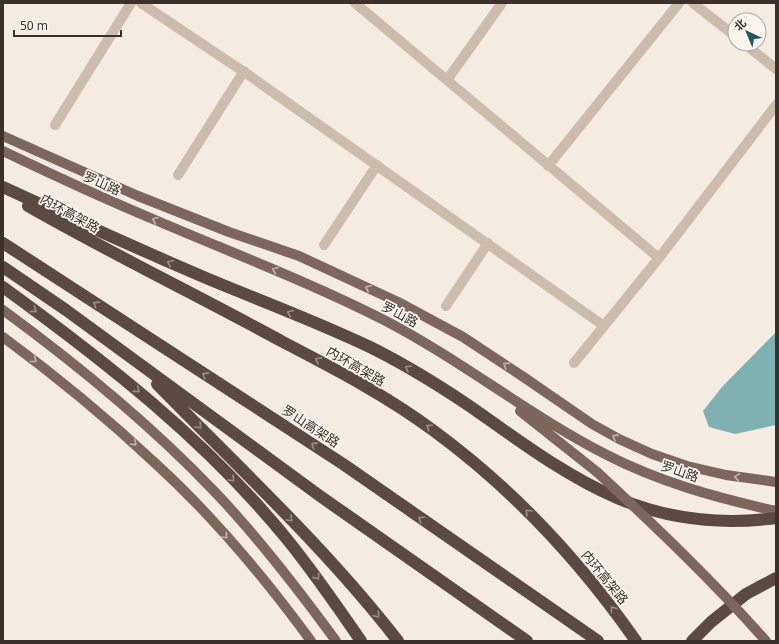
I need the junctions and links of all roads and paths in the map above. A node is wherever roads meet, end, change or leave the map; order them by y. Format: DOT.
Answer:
graph roads {
  1 [pos="131,3"];
  2 [pos="141,3"];
  3 [pos="355,3"];
  4 [pos="502,3"];
  5 [pos="679,3"];
  6 [pos="693,3"];
  7 [pos="727,30"];
  8 [pos="755,52"];
  9 [pos="776,69"];
  10 [pos="244,71"];
  11 [pos="447,80"];
  12 [pos="776,104"];
  13 [pos="55,125"];
  14 [pos="3,136"];
  15 [pos="3,151"];
  16 [pos="377,164"];
  17 [pos="548,166"];
  18 [pos="178,175"];
  19 [pos="3,187"];
  20 [pos="3,192"];
  21 [pos="3,243"];
  22 [pos="488,243"];
  23 [pos="324,245"];
  24 [pos="659,258"];
  25 [pos="3,268"];
  26 [pos="3,287"];
  27 [pos="446,306"];
  28 [pos="3,310"];
  29 [pos="604,326"];
  30 [pos="3,337"];
  31 [pos="132,358"];
  32 [pos="574,363"];
  33 [pos="468,371"];
  34 [pos="776,482"];
  35 [pos="776,511"];
  36 [pos="776,518"];
  37 [pos="776,578"];
  38 [pos="311,641"];
  39 [pos="336,641"];
  40 [pos="361,641"];
  41 [pos="398,641"];
  42 [pos="527,641"];
  43 [pos="598,641"];
  44 [pos="636,641"];
  45 [pos="692,641"];
  46 [pos="766,641"];
  1 -- 13 [label="lane"];
  2 -- 10 [label="lane"];
  3 -- 11 [label="lane"];
  4 -- 11 [label="lane"];
  5 -- 17 [label="lane"];
  6 -- 7 [label="lane"];
  8 -- 9 [label="lane"];
  10 -- 16 [label="lane"];
  10 -- 18 [label="lane"];
  11 -- 17 [label="lane"];
  12 -- 24 [label="lane"];
  34 -- 14 [label="main road, one-way"];
  33 -- 15 [label="main road, 罗山路, one-way"];
  16 -- 22 [label="lane"];
  16 -- 23 [label="lane"];
  17 -- 24 [label="lane"];
  36 -- 19 [label="highway, one-way"];
  44 -- 20 [label="highway, 内环高架路, one-way"];
  43 -- 21 [label="highway, 罗山高架路, one-way"];
  22 -- 27 [label="lane"];
  22 -- 29 [label="lane"];
  24 -- 29 [label="lane"];
  25 -- 31 [label="highway"];
  26 -- 40 [label="highway, one-way"];
  28 -- 39 [label="main road"];
  29 -- 32 [label="lane"];
  30 -- 38 [label="main road, one-way"];
  31 -- 41 [label="highway, one-way"];
  31 -- 42 [label="highway"];
  33 -- 35 [label="main road, 罗山路"];
  33 -- 46 [label="main road, bridge"];
  37 -- 45 [label="highway"];
}
